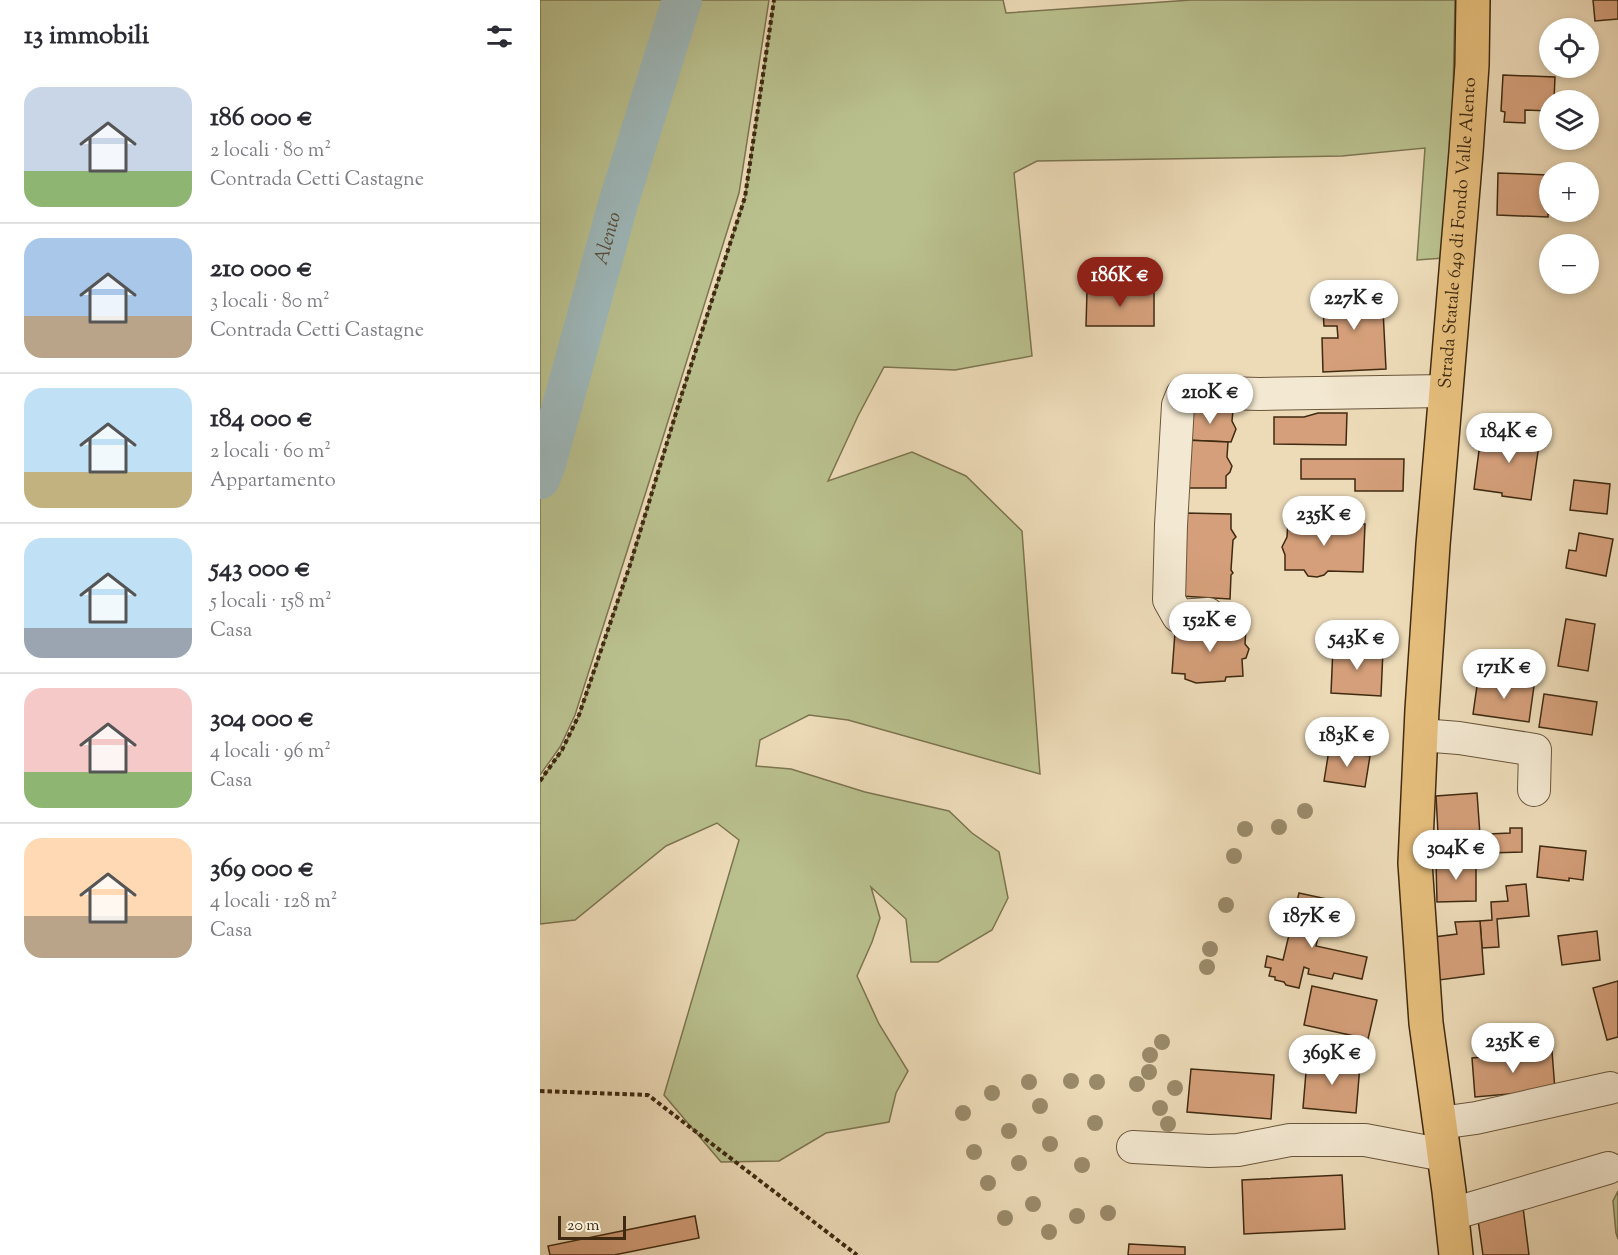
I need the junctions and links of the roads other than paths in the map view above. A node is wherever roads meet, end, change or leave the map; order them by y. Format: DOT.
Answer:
graph roads {
  1 [pos="1473,0"];
  2 [pos="1445,390"];
  3 [pos="1208,614"];
  4 [pos="1421,735"];
  5 [pos="1534,790"];
  6 [pos="1610,1088"];
  7 [pos="1440,1123"];
  8 [pos="1133,1147"];
  9 [pos="1444,1155"];
  10 [pos="1608,1168"];
  11 [pos="1452,1214"];
  12 [pos="1456,1255"];
  1 -- 2 [label="main road, Strada Statale 649 di Fondo Valle Alento"];
  2 -- 3 [label="street"];
  2 -- 4 [label="main road, Strada Statale 649 di Fondo Valle Alento"];
  4 -- 5 [label="street"];
  4 -- 7 [label="main road, Strada Statale 649 di Fondo Valle Alento"];
  6 -- 7 [label="street"];
  7 -- 9 [label="main road, Strada Statale 649 di Fondo Valle Alento"];
  8 -- 9 [label="street"];
  9 -- 11 [label="main road, Strada Statale 649 di Fondo Valle Alento"];
  10 -- 11 [label="street"];
  11 -- 12 [label="main road, Strada Statale 649 di Fondo Valle Alento"];
}
